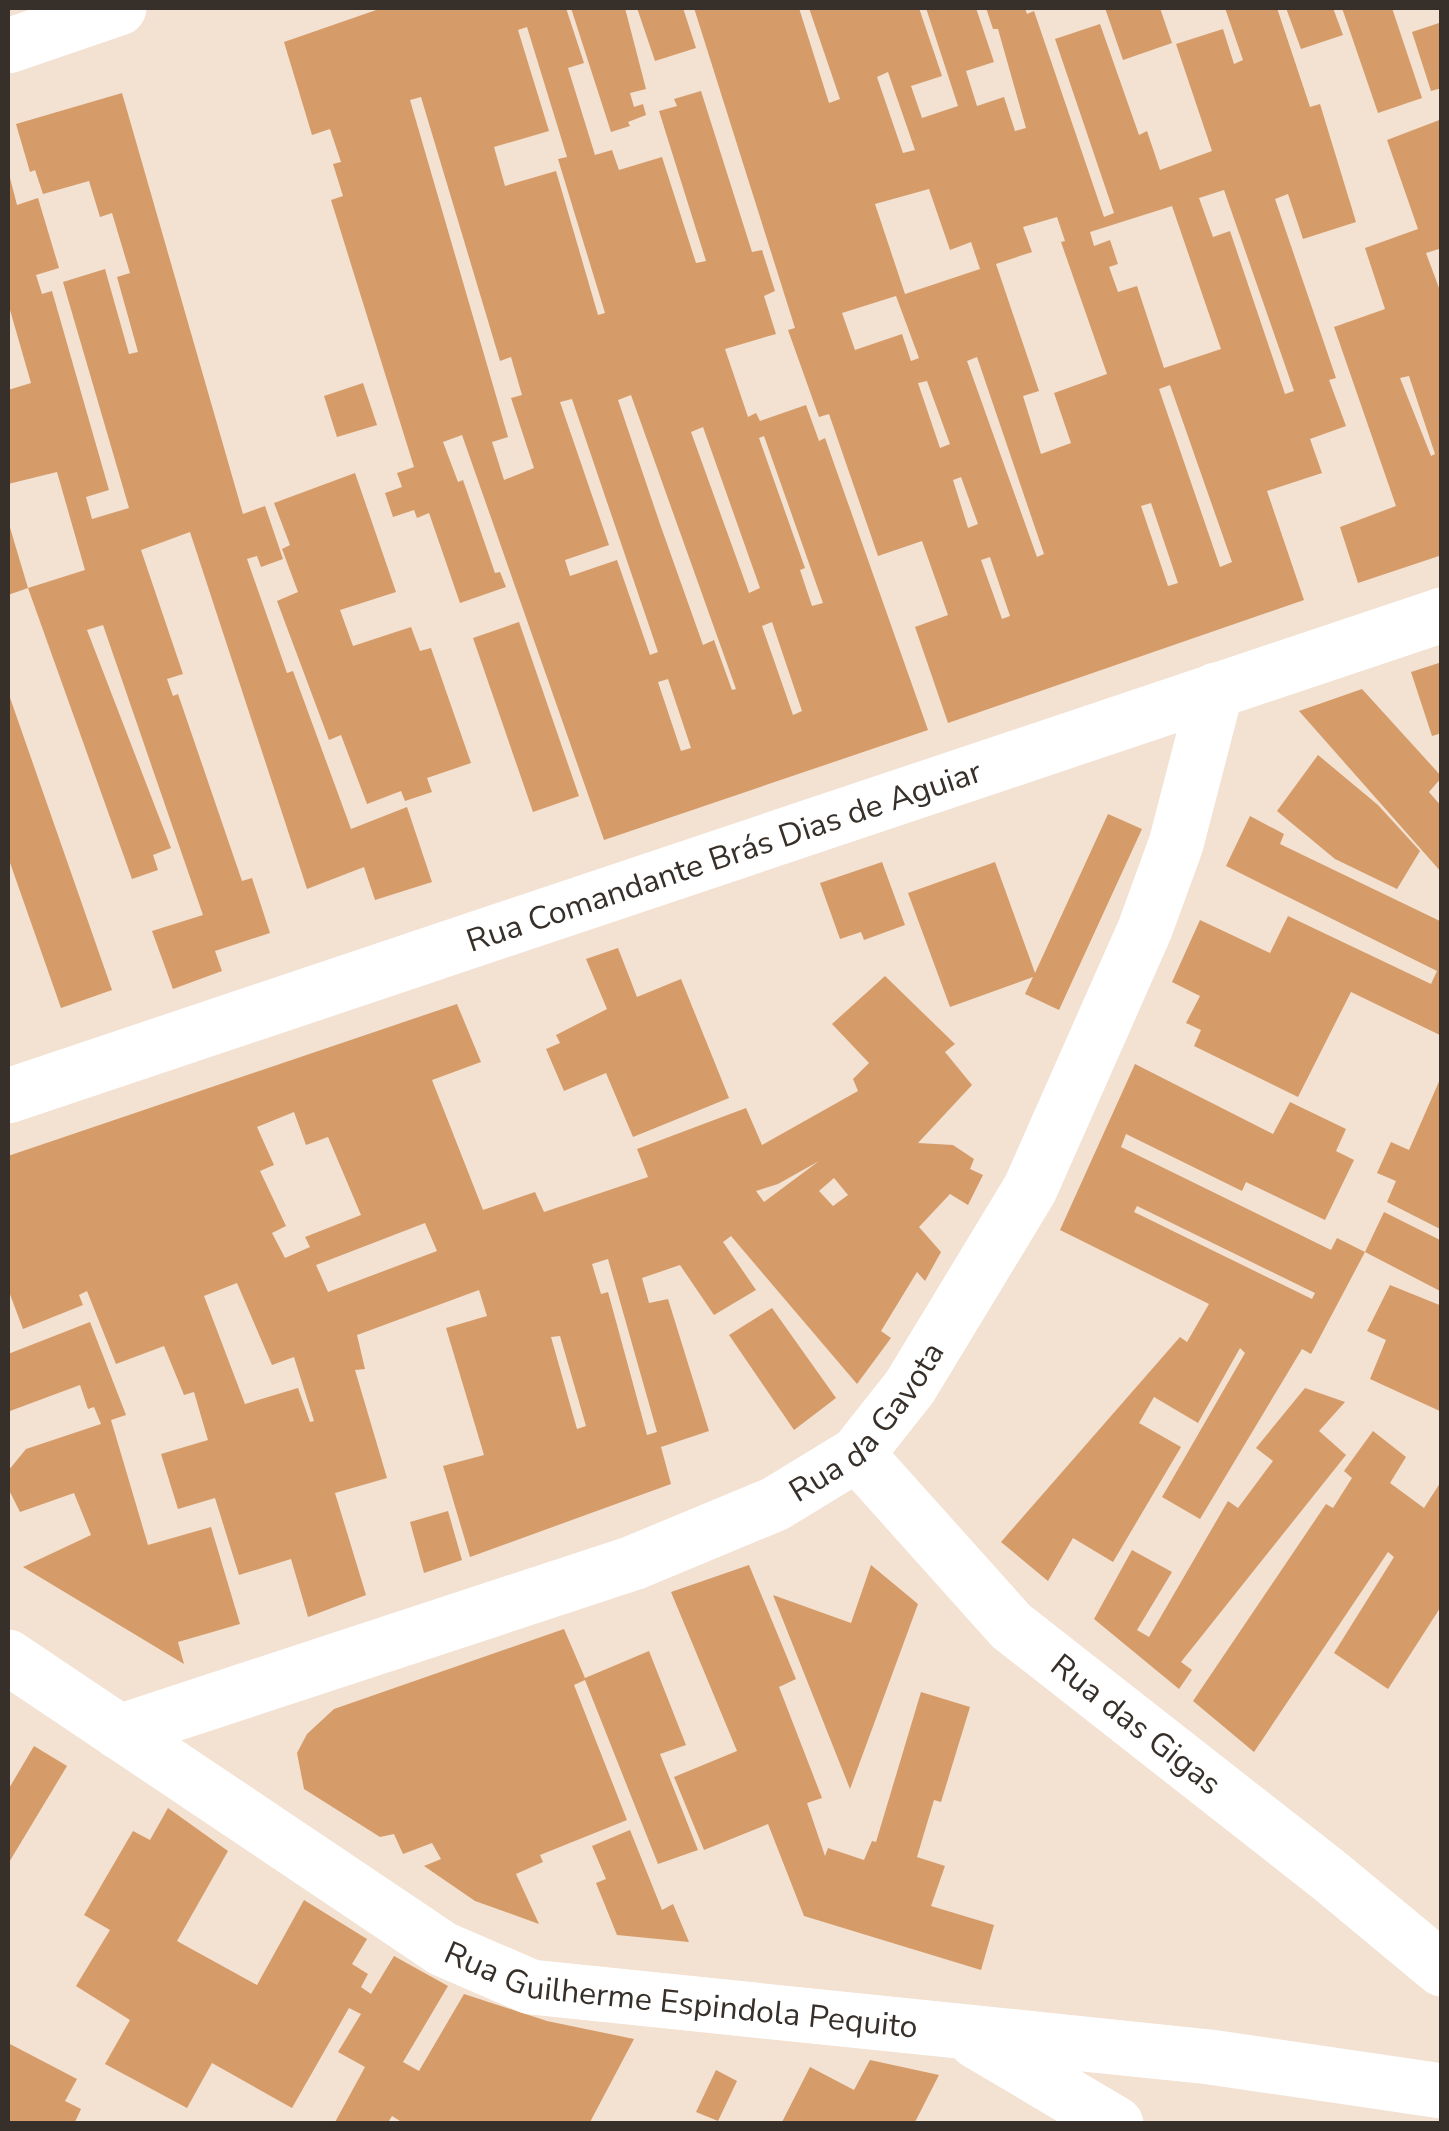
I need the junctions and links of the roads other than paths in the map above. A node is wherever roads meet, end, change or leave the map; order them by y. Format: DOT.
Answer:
graph roads {
  1 [pos="119,8"];
  2 [pos="8,46"];
  3 [pos="1442,616"];
  4 [pos="1216,690"];
  5 [pos="8,1096"];
  6 [pos="857,1454"];
  7 [pos="8,1657"];
  8 [pos="119,1732"];
  9 [pos="1442,1969"];
  10 [pos="962,2032"];
  11 [pos="1442,2091"];
  12 [pos="1116,2124"];
  1 -- 2 [label="street"];
  3 -- 4 [label="street, Rua Comandante Brás Dias de Aguiar"];
  4 -- 5 [label="street, Rua Comandante Brás Dias de Aguiar"];
  4 -- 6 [label="street, Rua da Gavota"];
  6 -- 8 [label="street, Rua da Gavota"];
  6 -- 9 [label="street, Rua das Gigas"];
  7 -- 8 [label="street, Rua Guilherme Espindola Pequito"];
  8 -- 10 [label="street, Rua Guilherme Espindola Pequito"];
  10 -- 11 [label="street, Rua Guilherme Espindola Pequito"];
  10 -- 12 [label="street"];
}
